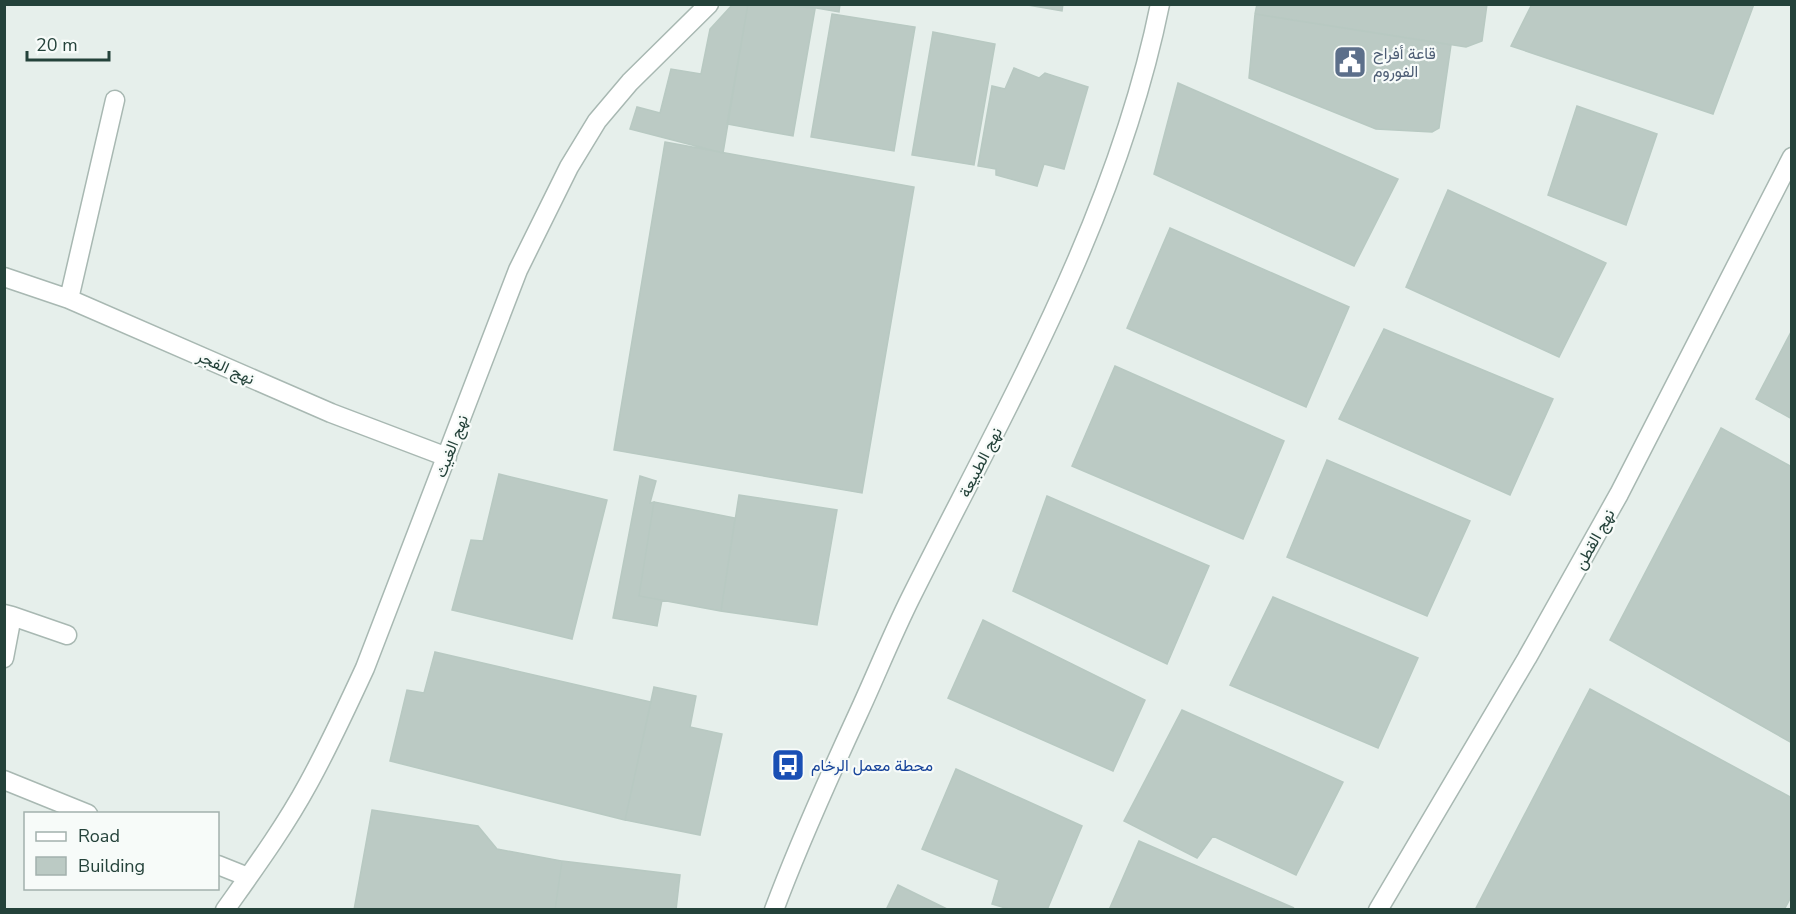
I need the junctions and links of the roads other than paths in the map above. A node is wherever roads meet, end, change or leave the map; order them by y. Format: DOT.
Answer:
graph roads {
  1 [pos="709,4"];
  2 [pos="1160,4"];
  3 [pos="115,100"];
  4 [pos="1791,157"];
  5 [pos="4,277"];
  6 [pos="69,299"];
  7 [pos="447,457"];
  8 [pos="8,615"];
  9 [pos="68,635"];
  10 [pos="4,658"];
  11 [pos="4,780"];
  12 [pos="85,812"];
  13 [pos="219,865"];
  14 [pos="248,877"];
  15 [pos="225,909"];
  16 [pos="774,909"];
  17 [pos="1378,909"];
  1 -- 7 [label="street, نهج الغيث"];
  2 -- 16 [label="street, نهج الطبيعة"];
  3 -- 6 [label="street"];
  4 -- 17 [label="street, نهج القطن"];
  5 -- 6 [label="street, نهج الفجر"];
  6 -- 7 [label="street, نهج الفجر"];
  7 -- 14 [label="street, نهج الغيث"];
  8 -- 9 [label="street"];
  8 -- 10 [label="street"];
  11 -- 12 [label="street"];
  13 -- 14 [label="street"];
  14 -- 15 [label="street, نهج الغيث"];
}
